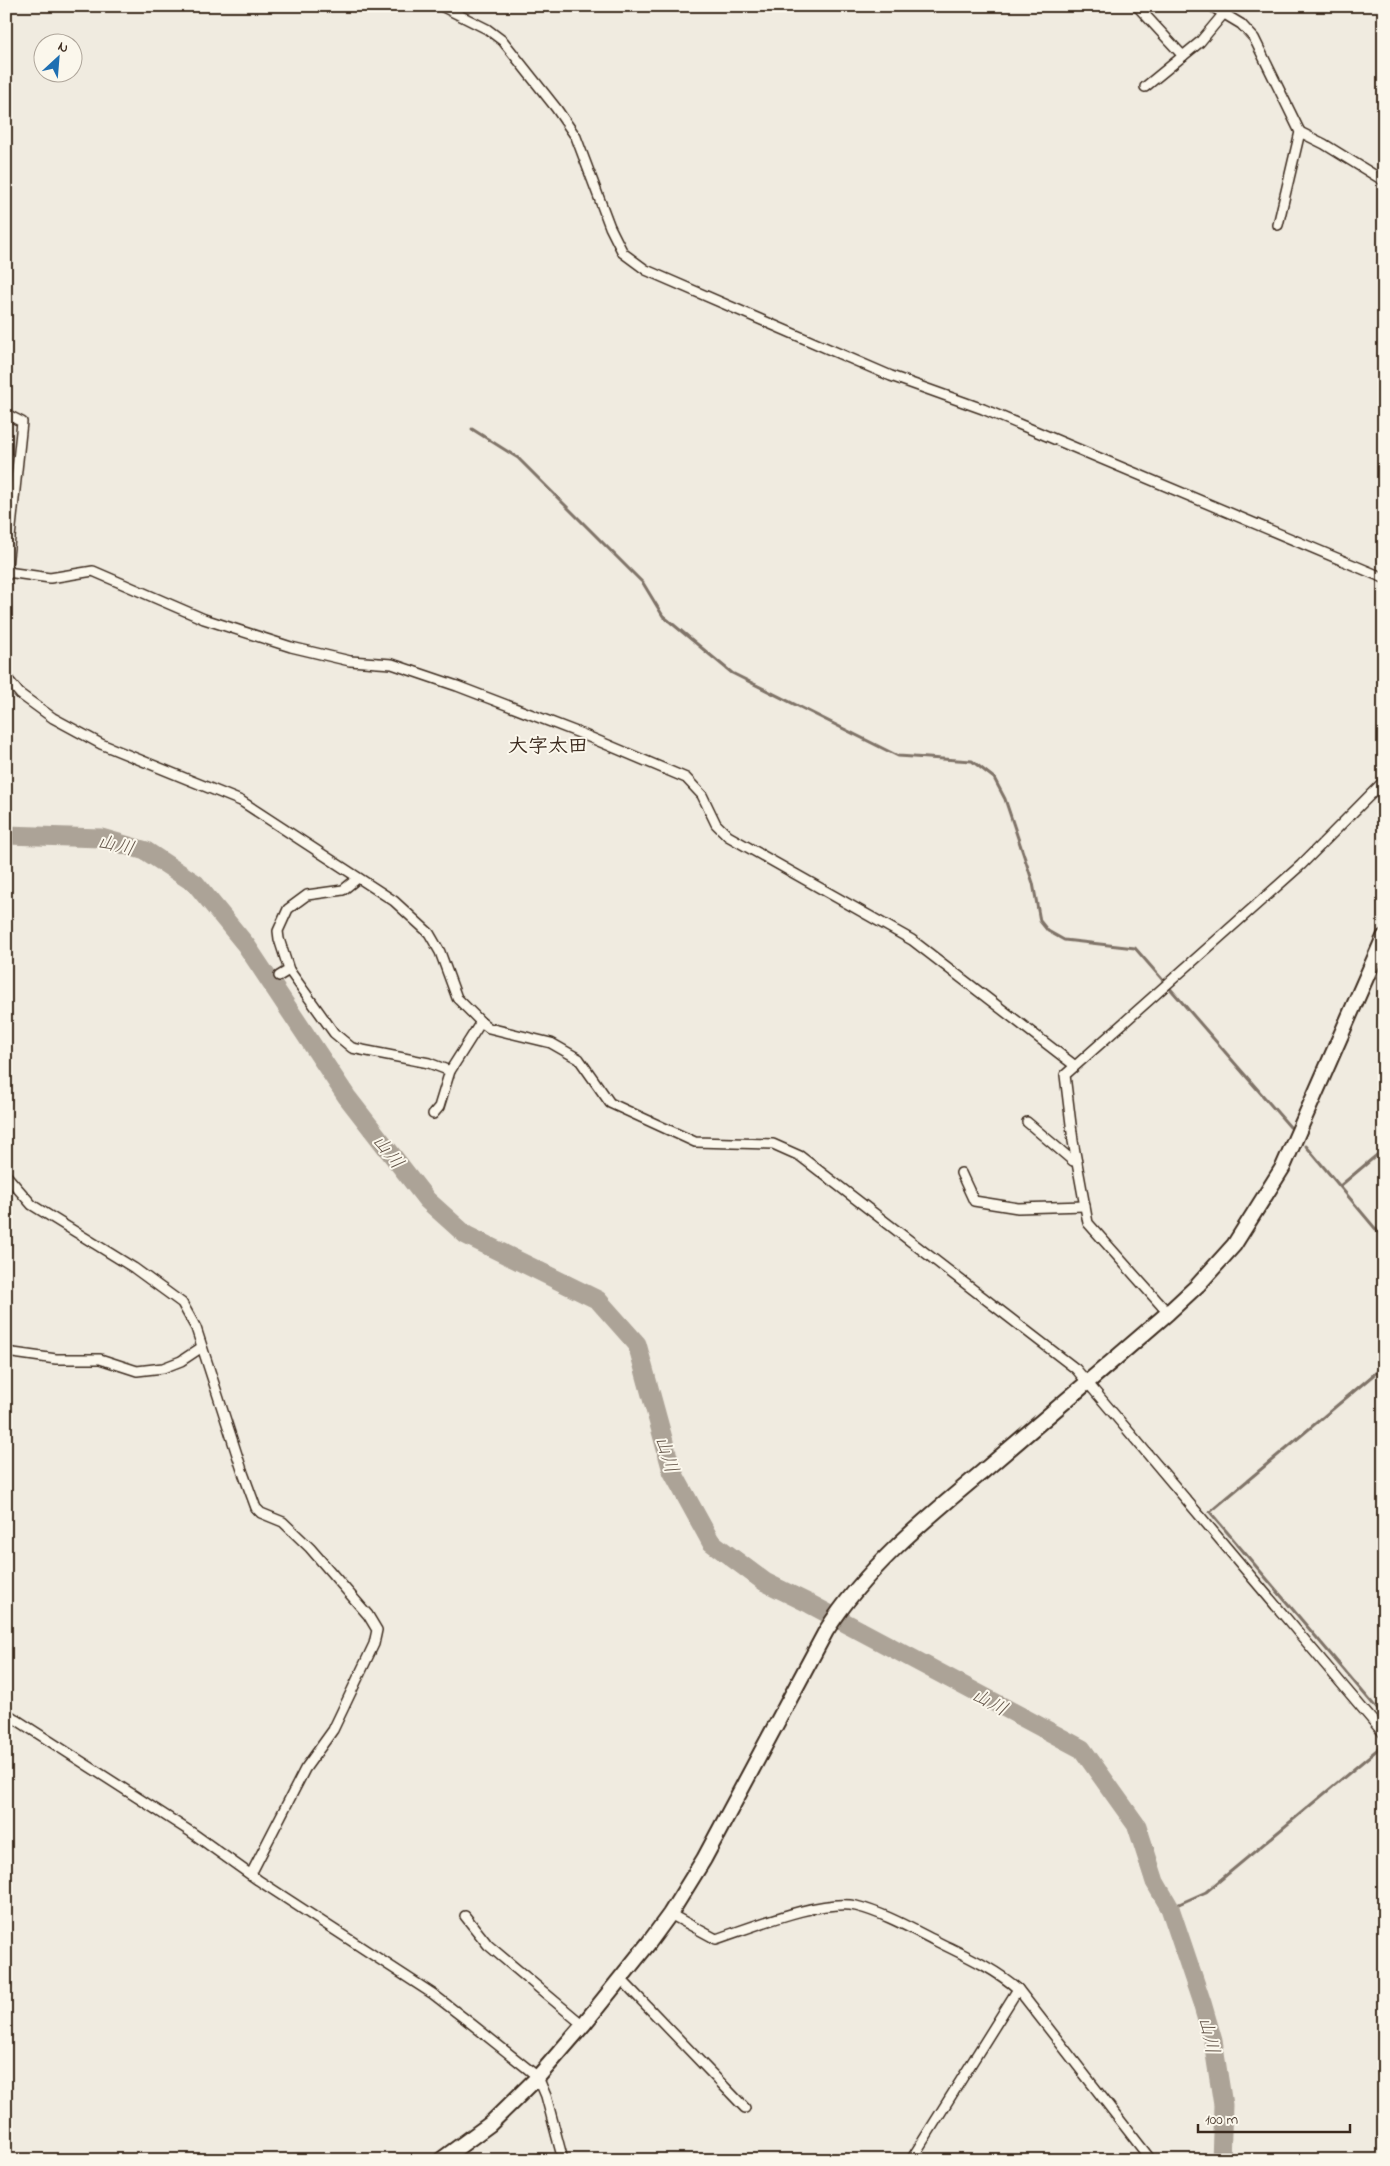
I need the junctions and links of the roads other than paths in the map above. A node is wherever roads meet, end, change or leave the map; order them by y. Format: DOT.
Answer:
graph roads {
  1 [pos="441,6"];
  2 [pos="1137,6"];
  3 [pos="1211,6"];
  4 [pos="1227,10"];
  5 [pos="1183,56"];
  6 [pos="1145,87"];
  7 [pos="1300,132"];
  8 [pos="1384,181"];
  9 [pos="1278,225"];
  10 [pos="6,414"];
  11 [pos="7,574"];
  12 [pos="1384,578"];
  13 [pos="6,677"];
  14 [pos="1384,781"];
  15 [pos="358,878"];
  16 [pos="1382,948"];
  17 [pos="288,970"];
  18 [pos="279,976"];
  19 [pos="480,1022"];
  20 [pos="1074,1065"];
  21 [pos="450,1071"];
  22 [pos="433,1114"];
  23 [pos="1027,1122"];
  24 [pos="1077,1162"];
  25 [pos="961,1173"];
  26 [pos="6,1175"];
  27 [pos="1085,1206"];
  28 [pos="1168,1313"];
  29 [pos="202,1346"];
  30 [pos="6,1352"];
  31 [pos="1088,1382"];
  32 [pos="6,1713"];
  33 [pos="1384,1734"];
  34 [pos="251,1874"];
  35 [pos="670,1914"];
  36 [pos="465,1916"];
  37 [pos="622,1979"];
  38 [pos="1018,1989"];
  39 [pos="583,2025"];
  40 [pos="538,2077"];
  41 [pos="745,2108"];
  42 [pos="441,2160"];
  43 [pos="563,2160"];
  44 [pos="910,2160"];
  45 [pos="1151,2160"];
  1 -- 12 [label="street"];
  2 -- 5 [label="street"];
  3 -- 4 [label="street"];
  4 -- 5 [label="street"];
  4 -- 7 [label="street"];
  5 -- 6 [label="street"];
  7 -- 8 [label="street"];
  7 -- 9 [label="street"];
  10 -- 11 [label="street"];
  11 -- 20 [label="street"];
  13 -- 15 [label="street"];
  14 -- 20 [label="street"];
  15 -- 17 [label="street"];
  15 -- 19 [label="street"];
  16 -- 28 [label="street"];
  17 -- 18 [label="street"];
  17 -- 21 [label="street"];
  19 -- 21 [label="street"];
  19 -- 31 [label="street"];
  20 -- 24 [label="street"];
  21 -- 22 [label="street"];
  23 -- 24 [label="street"];
  24 -- 27 [label="street"];
  25 -- 27 [label="street"];
  26 -- 29 [label="street"];
  27 -- 28 [label="street"];
  28 -- 31 [label="street"];
  29 -- 30 [label="street"];
  29 -- 34 [label="street"];
  31 -- 33 [label="street"];
  31 -- 35 [label="street"];
  32 -- 34 [label="street"];
  34 -- 40 [label="street"];
  35 -- 37 [label="street"];
  35 -- 38 [label="street"];
  36 -- 39 [label="street"];
  37 -- 39 [label="street"];
  37 -- 41 [label="street"];
  38 -- 44 [label="street"];
  38 -- 45 [label="street"];
  39 -- 40 [label="street"];
  40 -- 42 [label="street"];
  40 -- 43 [label="street"];
}
